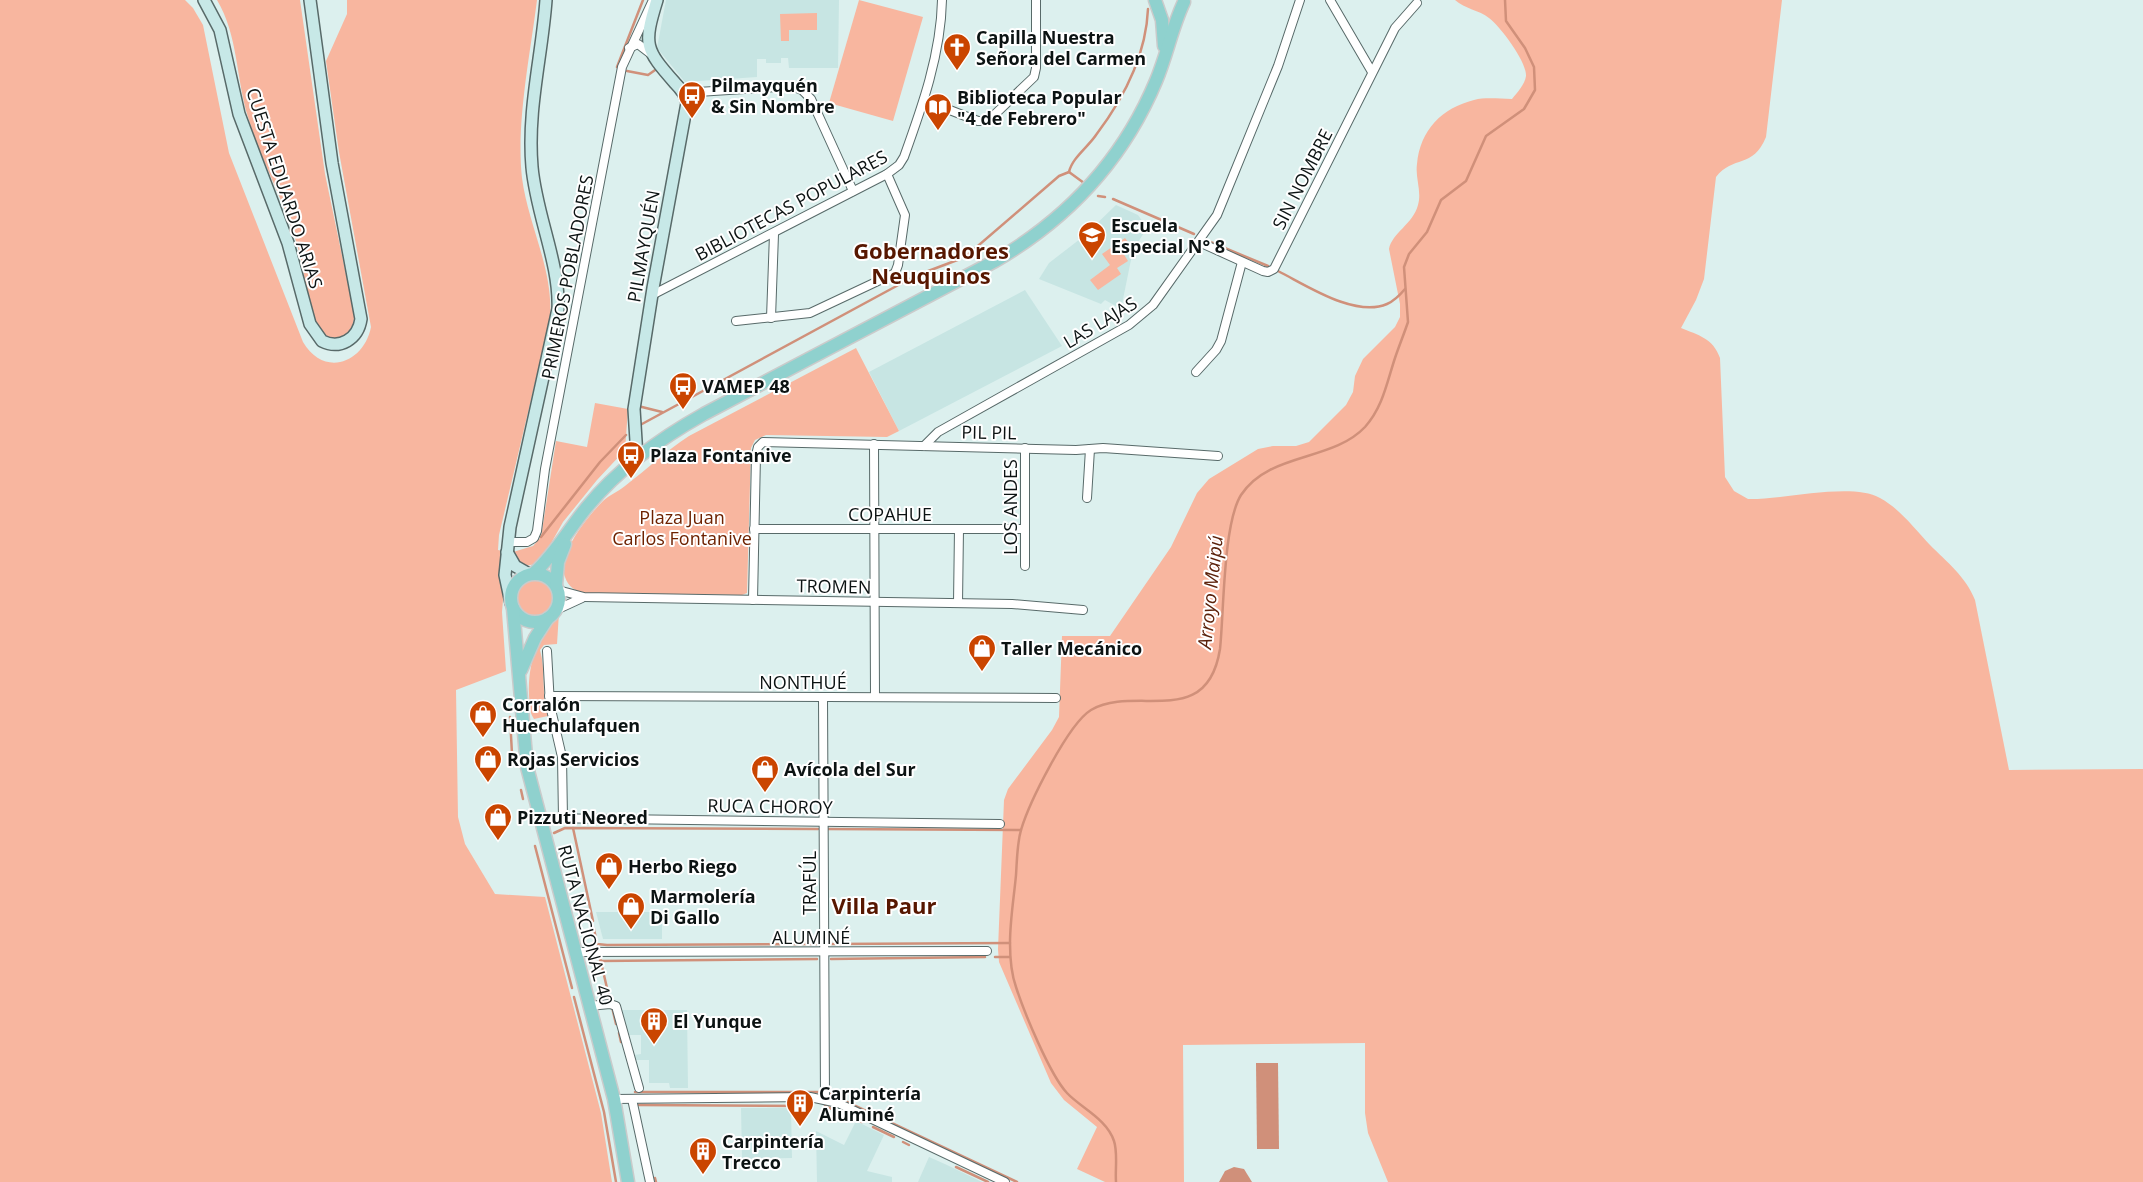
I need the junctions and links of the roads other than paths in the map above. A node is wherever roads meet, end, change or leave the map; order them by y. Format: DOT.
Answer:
graph roads {
  1 [pos="204,0"];
  2 [pos="310,0"];
  3 [pos="546,0"];
  4 [pos="653,0"];
  5 [pos="657,0"];
  6 [pos="942,0"];
  7 [pos="1036,0"];
  8 [pos="1155,0"];
  9 [pos="1300,0"];
  10 [pos="1330,0"];
  11 [pos="1186,1"];
  12 [pos="1418,3"];
  13 [pos="628,49"];
  14 [pos="651,54"];
  15 [pos="1163,61"];
  16 [pos="1372,72"];
  17 [pos="686,97"];
  18 [pos="924,100"];
  19 [pos="887,174"];
  20 [pos="853,191"];
  21 [pos="774,234"];
  22 [pos="1199,242"];
  23 [pos="1242,262"];
  24 [pos="652,295"];
  25 [pos="771,318"];
  26 [pos="736,321"];
  27 [pos="1196,372"];
  28 [pos="874,444"];
  29 [pos="924,446"];
  30 [pos="1025,448"];
  31 [pos="1090,449"];
  32 [pos="1218,456"];
  33 [pos="637,457"];
  34 [pos="1087,498"];
  35 [pos="573,526"];
  36 [pos="754,529"];
  37 [pos="874,529"];
  38 [pos="960,529"];
  39 [pos="1025,529"];
  40 [pos="507,547"];
  41 [pos="1025,566"];
  42 [pos="532,574"];
  43 [pos="557,588"];
  44 [pos="584,597"];
  45 [pos="753,600"];
  46 [pos="875,602"];
  47 [pos="958,603"];
  48 [pos="512,605"];
  49 [pos="1083,610"];
  50 [pos="552,614"];
  51 [pos="548,652"];
  52 [pos="520,675"];
  53 [pos="549,696"];
  54 [pos="823,697"];
  55 [pos="875,697"];
  56 [pos="1056,698"];
  57 [pos="539,818"];
  58 [pos="564,818"];
  59 [pos="823,822"];
  60 [pos="1000,824"];
  61 [pos="987,951"];
  62 [pos="575,952"];
  63 [pos="824,952"];
  64 [pos="589,1006"];
  65 [pos="639,1088"];
  66 [pos="614,1099"];
  67 [pos="632,1099"];
  68 [pos="825,1099"];
  69 [pos="628,1182"];
  70 [pos="650,1182"];
  71 [pos="1004,1182"];
  1 -- 2 [label="street, CUESTA EDUARDO ARIAS"];
  3 -- 40 [label="street"];
  4 -- 13 [label="street, PRIMEROS POBLADORES"];
  5 -- 14 [label="street"];
  6 -- 18 [label="street, BIBLIOTECAS POPULARES"];
  7 -- 18 [label="street"];
  8 -- 11 [label="main road"];
  8 -- 15 [label="main road"];
  9 -- 22 [label="street, LAS LAJAS"];
  10 -- 16 [label="street"];
  11 -- 15 [label="main road"];
  12 -- 16 [label="street, SIN NOMBRE"];
  13 -- 14 [label="street"];
  13 -- 40 [label="street, PRIMEROS POBLADORES"];
  14 -- 17 [label="street"];
  15 -- 33 [label="main road"];
  16 -- 23 [label="street, SIN NOMBRE"];
  17 -- 20 [label="street"];
  17 -- 24 [label="street, PILMAYQUÉN"];
  18 -- 19 [label="street, BIBLIOTECAS POPULARES"];
  19 -- 20 [label="street, BIBLIOTECAS POPULARES"];
  19 -- 25 [label="street"];
  20 -- 21 [label="street, BIBLIOTECAS POPULARES"];
  21 -- 24 [label="street, BIBLIOTECAS POPULARES"];
  21 -- 25 [label="street"];
  22 -- 23 [label="street, SIN NOMBRE"];
  22 -- 29 [label="street, LAS LAJAS"];
  23 -- 27 [label="street"];
  24 -- 33 [label="street, PILMAYQUÉN"];
  25 -- 26 [label="street"];
  28 -- 29 [label="street, PIL PIL"];
  28 -- 36 [label="street, PIL PIL"];
  28 -- 37 [label="street"];
  29 -- 30 [label="street, PIL PIL"];
  30 -- 31 [label="street, PIL PIL"];
  30 -- 39 [label="street, LOS ANDES"];
  31 -- 32 [label="street, PIL PIL"];
  31 -- 34 [label="street"];
  33 -- 35 [label="main road"];
  35 -- 42 [label="main road"];
  35 -- 43 [label="main road"];
  36 -- 37 [label="street, COPAHUE"];
  36 -- 45 [label="street"];
  37 -- 38 [label="street, COPAHUE"];
  37 -- 46 [label="street"];
  38 -- 39 [label="street, COPAHUE"];
  38 -- 47 [label="street"];
  39 -- 41 [label="street, LOS ANDES"];
  40 -- 42 [label="street"];
  40 -- 48 [label="street"];
  42 -- 43 [label="main road"];
  42 -- 48 [label="main road"];
  43 -- 44 [label="street, TROMEN"];
  43 -- 50 [label="main road"];
  44 -- 45 [label="street, TROMEN"];
  44 -- 50 [label="street, TROMEN"];
  45 -- 46 [label="street, TROMEN"];
  46 -- 47 [label="street, TROMEN"];
  46 -- 55 [label="street"];
  47 -- 49 [label="street, TROMEN"];
  48 -- 50 [label="main road"];
  48 -- 52 [label="main road, RUTA NACIONAL 40"];
  50 -- 52 [label="main road, RUTA NACIONAL 40"];
  51 -- 53 [label="street"];
  52 -- 57 [label="main road, RUTA NACIONAL 40"];
  53 -- 54 [label="street, NONTHUÉ"];
  53 -- 58 [label="street"];
  54 -- 55 [label="street, NONTHUÉ"];
  54 -- 59 [label="street, TRAFÚL"];
  55 -- 56 [label="street, NONTHUÉ"];
  57 -- 58 [label="street, RUCA CHOROY"];
  57 -- 62 [label="main road, RUTA NACIONAL 40"];
  58 -- 59 [label="street, RUCA CHOROY"];
  59 -- 60 [label="street, RUCA CHOROY"];
  59 -- 63 [label="street, TRAFÚL"];
  61 -- 63 [label="street, ALUMINÉ"];
  62 -- 63 [label="street, ALUMINÉ"];
  62 -- 64 [label="main road, RUTA NACIONAL 40"];
  63 -- 68 [label="street, TRAFÚL"];
  64 -- 65 [label="street"];
  64 -- 66 [label="main road, RUTA NACIONAL 40"];
  66 -- 67 [label="street"];
  66 -- 69 [label="main road, RUTA NACIONAL 40"];
  67 -- 68 [label="street"];
  67 -- 70 [label="street"];
  68 -- 71 [label="street"];
}
